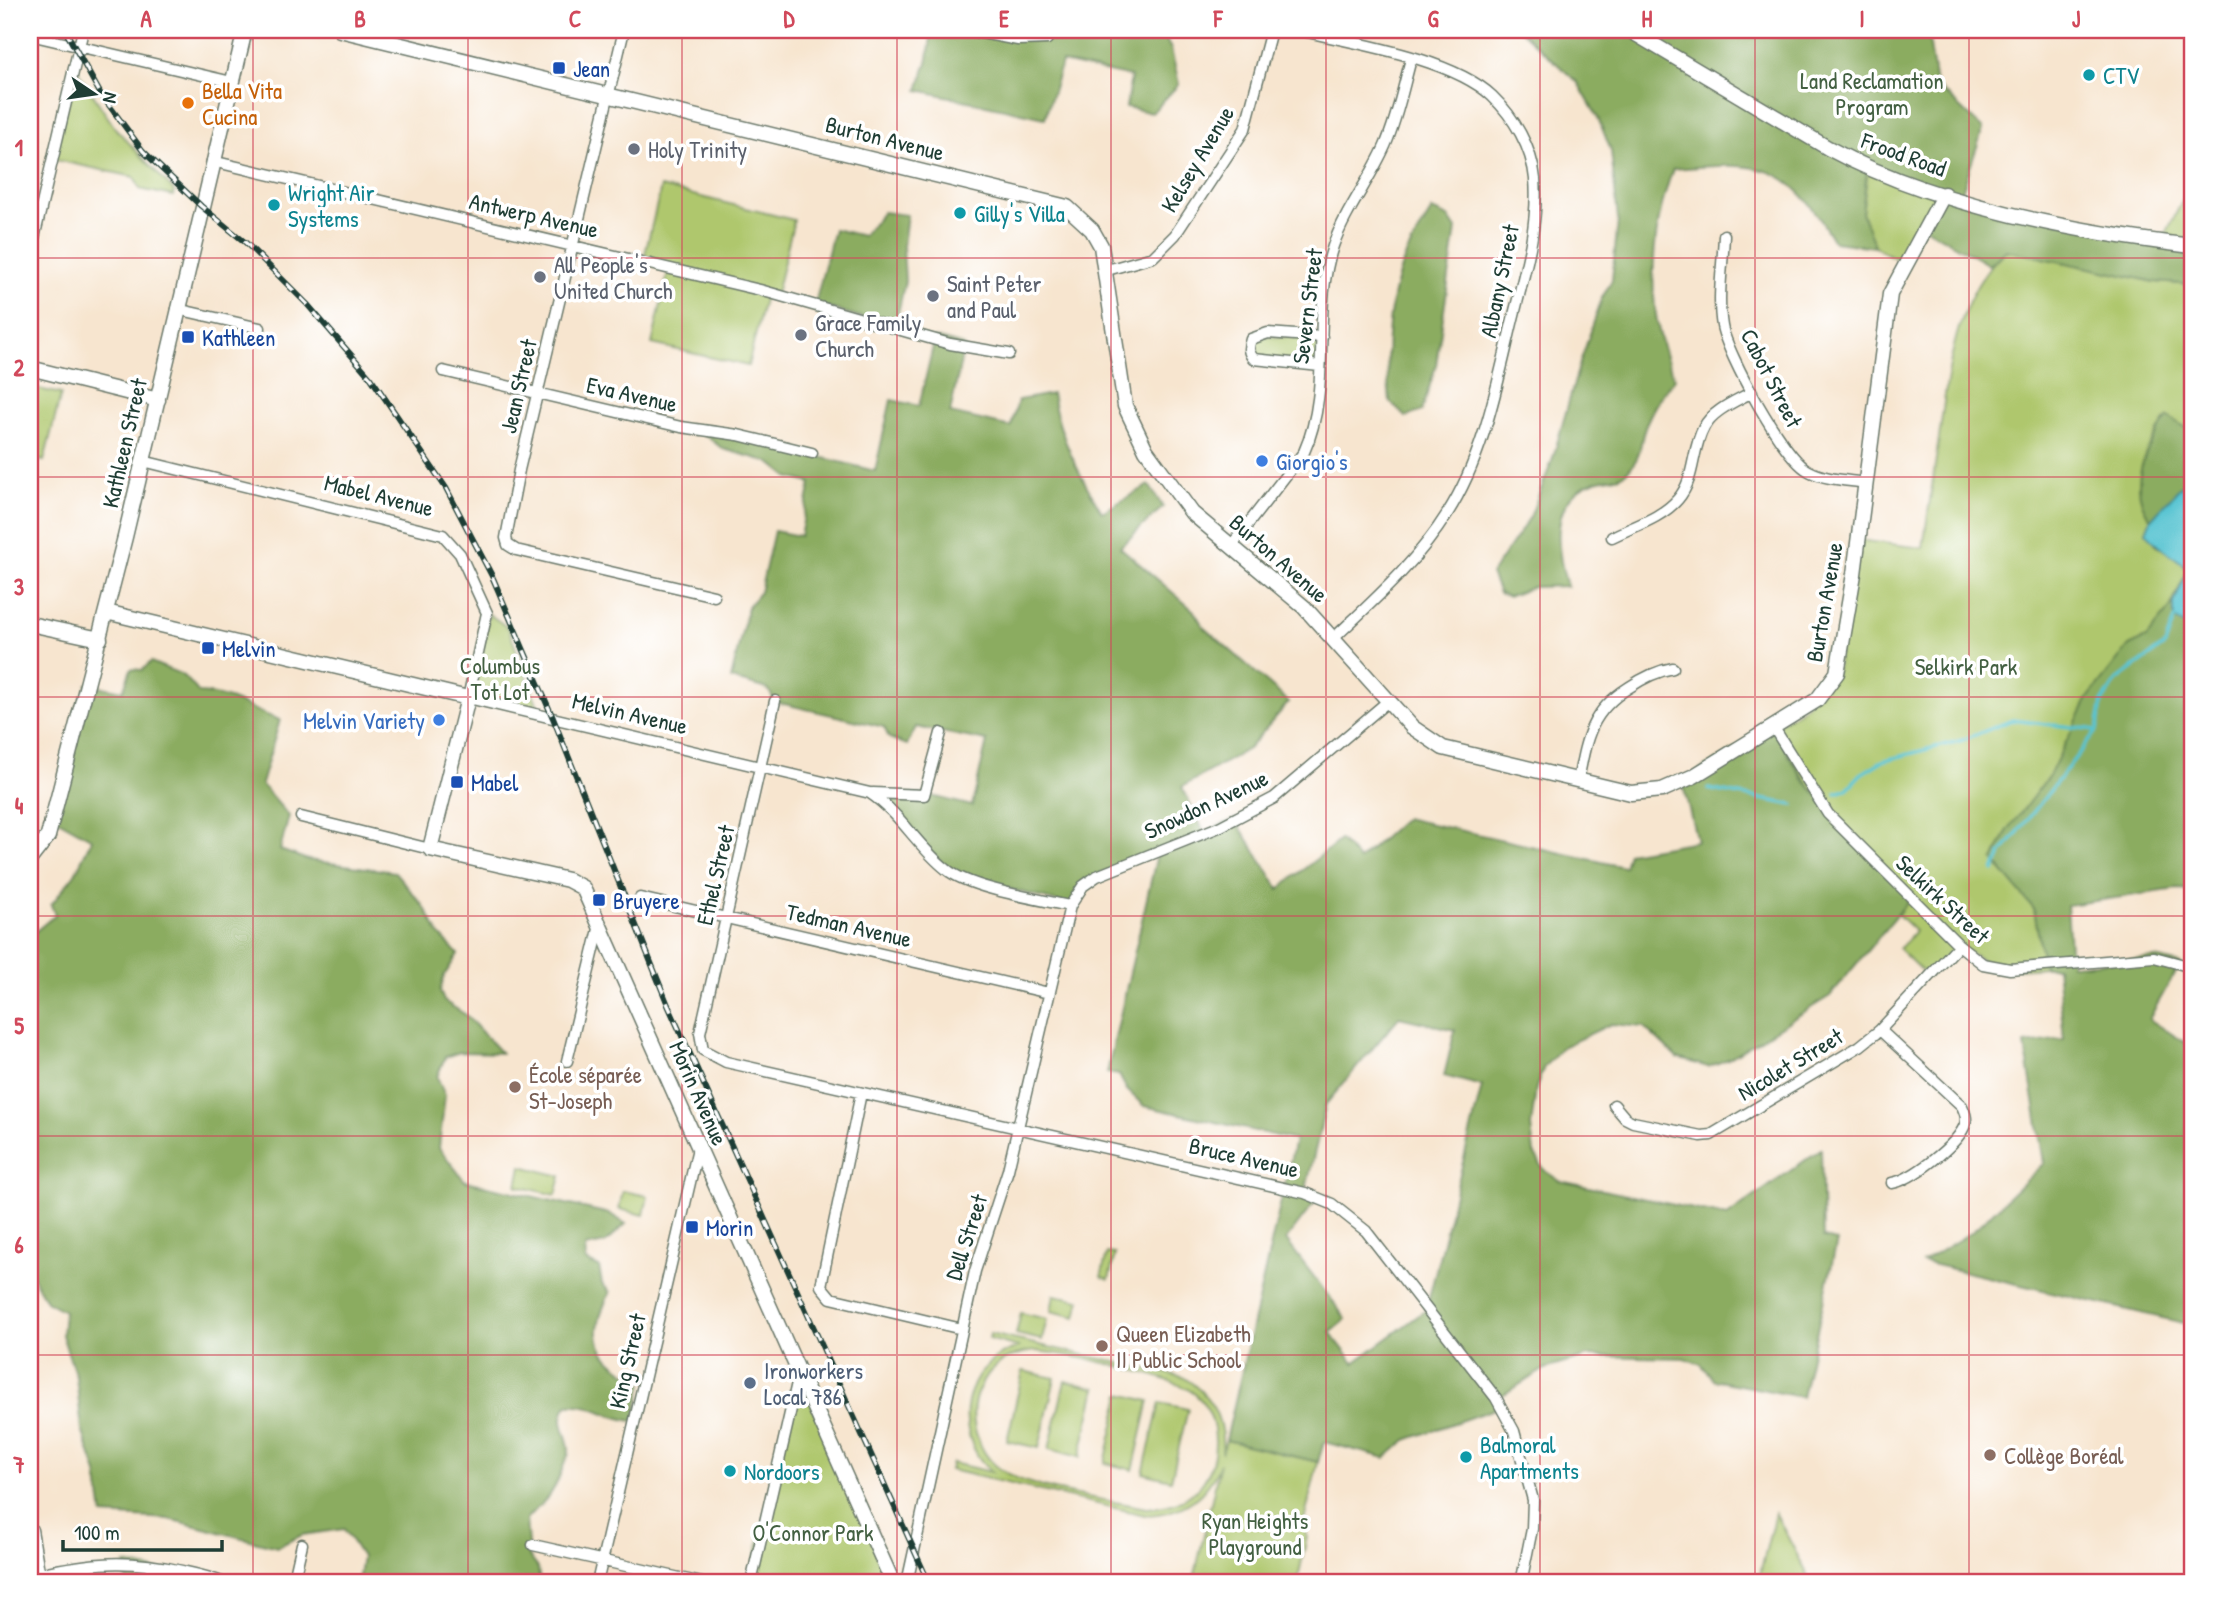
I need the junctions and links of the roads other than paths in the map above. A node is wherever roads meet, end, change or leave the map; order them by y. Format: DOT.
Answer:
graph roads {
  1 [pos="83,30"];
  2 [pos="245,30"];
  3 [pos="340,30"];
  4 [pos="624,30"];
  5 [pos="966,30"];
  6 [pos="1274,30"];
  7 [pos="1298,30"];
  8 [pos="1629,30"];
  9 [pos="30,35"];
  10 [pos="1047,39"];
  11 [pos="79,46"];
  12 [pos="1411,59"];
  13 [pos="232,82"];
  14 [pos="608,94"];
  15 [pos="212,161"];
  16 [pos="1944,194"];
  17 [pos="1724,235"];
  18 [pos="572,246"];
  19 [pos="2192,246"];
  20 [pos="30,255"];
  21 [pos="1107,270"];
  22 [pos="177,309"];
  23 [pos="260,328"];
  24 [pos="1322,337"];
  25 [pos="1009,354"];
  26 [pos="1320,366"];
  27 [pos="30,368"];
  28 [pos="443,371"];
  29 [pos="1752,392"];
  30 [pos="537,394"];
  31 [pos="158,400"];
  32 [pos="812,453"];
  33 [pos="143,461"];
  34 [pos="1866,483"];
  35 [pos="1612,537"];
  36 [pos="1231,546"];
  37 [pos="714,596"];
  38 [pos="106,612"];
  39 [pos="30,624"];
  40 [pos="100,639"];
  41 [pos="1333,639"];
  42 [pos="1673,668"];
  43 [pos="468,698"];
  44 [pos="775,701"];
  45 [pos="1387,702"];
  46 [pos="1774,728"];
  47 [pos="941,733"];
  48 [pos="762,767"];
  49 [pos="1578,781"];
  50 [pos="870,793"];
  51 [pos="301,817"];
  52 [pos="430,849"];
  53 [pos="30,859"];
  54 [pos="640,898"];
  55 [pos="1070,906"];
  56 [pos="726,918"];
  57 [pos="600,925"];
  58 [pos="1959,945"];
  59 [pos="2192,967"];
  60 [pos="1049,993"];
  61 [pos="1881,1030"];
  62 [pos="709,1055"];
  63 [pos="567,1061"];
  64 [pos="861,1093"];
  65 [pos="1614,1105"];
  66 [pos="1018,1127"];
  67 [pos="698,1148"];
  68 [pos="1892,1183"];
  69 [pos="962,1329"];
  70 [pos="799,1374"];
  71 [pos="30,1530"];
  72 [pos="302,1544"];
  73 [pos="533,1545"];
  74 [pos="603,1561"];
  75 [pos="38,1579"];
  76 [pos="224,1583"];
  77 [pos="293,1583"];
  78 [pos="597,1583"];
  79 [pos="702,1583"];
  80 [pos="751,1583"];
  81 [pos="892,1583"];
  82 [pos="907,1583"];
  83 [pos="1521,1583"];
  1 -- 11 [label="street"];
  2 -- 13 [label="street, Kathleen Street"];
  3 -- 14 [label="street, Burton Avenue"];
  4 -- 14 [label="street, Jean Street"];
  5 -- 10 [label="street"];
  6 -- 21 [label="street, Kelsey Avenue"];
  7 -- 12 [label="street, Albany Street"];
  8 -- 16 [label="street, Frood Road"];
  9 -- 11 [label="street"];
  11 -- 13 [label="street"];
  11 -- 20 [label="street"];
  12 -- 24 [label="street, Severn Street"];
  12 -- 41 [label="street, Albany Street"];
  13 -- 15 [label="street, Kathleen Street"];
  14 -- 18 [label="street, Jean Street"];
  14 -- 21 [label="street, Burton Avenue"];
  15 -- 18 [label="street, Antwerp Avenue"];
  15 -- 22 [label="street, Kathleen Street"];
  16 -- 19 [label="street, Frood Road"];
  16 -- 34 [label="street, Burton Avenue"];
  17 -- 29 [label="street, Cabot Street"];
  18 -- 25 [label="street, Antwerp Avenue"];
  18 -- 30 [label="street, Jean Street"];
  21 -- 36 [label="street, Burton Avenue"];
  22 -- 23 [label="street"];
  22 -- 31 [label="street, Kathleen Street"];
  24 -- 26 [label="street, Severn Street"];
  24 -- 26 [label="street"];
  26 -- 36 [label="street, Severn Street"];
  27 -- 31 [label="street"];
  28 -- 30 [label="street, Eva Avenue"];
  29 -- 34 [label="street, Cabot Street"];
  29 -- 35 [label="street"];
  30 -- 32 [label="street, Eva Avenue"];
  30 -- 37 [label="street, Jean Street"];
  31 -- 33 [label="street, Kathleen Street"];
  33 -- 38 [label="street, Kathleen Street"];
  33 -- 43 [label="street, Mabel Avenue"];
  34 -- 46 [label="street, Burton Avenue"];
  36 -- 41 [label="street, Burton Avenue"];
  38 -- 40 [label="street, Kathleen Street"];
  38 -- 43 [label="street, Melvin Avenue"];
  39 -- 40 [label="street"];
  40 -- 53 [label="street, Kathleen Street"];
  41 -- 45 [label="street, Burton Avenue"];
  42 -- 49 [label="street"];
  43 -- 48 [label="street, Melvin Avenue"];
  43 -- 52 [label="street, Mabel Avenue"];
  44 -- 48 [label="street, Ethel Street"];
  45 -- 49 [label="street, Burton Avenue"];
  45 -- 55 [label="street, Snowdon Avenue"];
  46 -- 49 [label="street, Burton Avenue"];
  46 -- 58 [label="street, Selkirk Street"];
  47 -- 50 [label="street"];
  48 -- 50 [label="street, Melvin Avenue"];
  48 -- 56 [label="street, Ethel Street"];
  50 -- 55 [label="street, Melvin Avenue"];
  51 -- 52 [label="street, Morin Avenue"];
  52 -- 57 [label="street, Morin Avenue"];
  54 -- 56 [label="street, Tedman Avenue"];
  55 -- 60 [label="street, Dell Street"];
  56 -- 60 [label="street, Tedman Avenue"];
  56 -- 62 [label="street, Ethel Street"];
  57 -- 63 [label="street"];
  57 -- 67 [label="street, Morin Avenue"];
  58 -- 59 [label="street, Selkirk Street"];
  58 -- 61 [label="street, Nicolet Street"];
  60 -- 66 [label="street, Dell Street"];
  61 -- 65 [label="street, Nicolet Street"];
  61 -- 68 [label="street"];
  62 -- 64 [label="street, Bruce Avenue"];
  64 -- 66 [label="street, Bruce Avenue"];
  64 -- 69 [label="street"];
  66 -- 69 [label="street, Dell Street"];
  66 -- 83 [label="street, Bruce Avenue"];
  67 -- 70 [label="street, Morin Avenue"];
  67 -- 74 [label="street, King Street"];
  69 -- 82 [label="street, Dell Street"];
  70 -- 80 [label="street"];
  70 -- 81 [label="street, Morin Avenue"];
  71 -- 75 [label="street"];
  72 -- 77 [label="street"];
  73 -- 74 [label="street"];
  74 -- 78 [label="street, King Street"];
  74 -- 79 [label="street"];
  75 -- 76 [label="street"];
}
